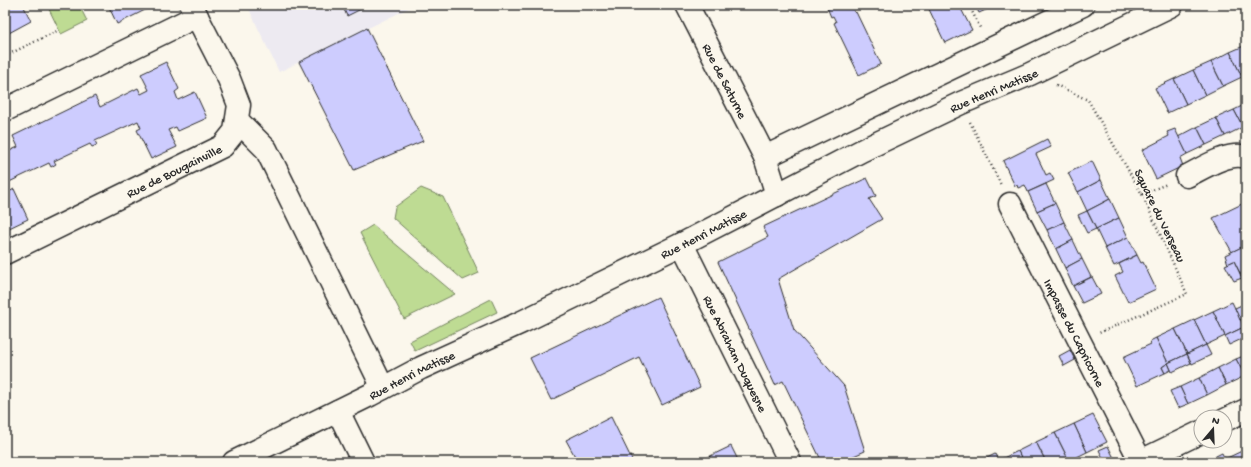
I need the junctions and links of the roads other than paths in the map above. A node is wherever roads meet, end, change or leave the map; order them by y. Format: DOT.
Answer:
graph roads {
  1 [pos="687,5"];
  2 [pos="1083,5"];
  3 [pos="1172,5"];
  4 [pos="194,11"];
  5 [pos="5,110"];
  6 [pos="237,120"];
  7 [pos="765,157"];
  8 [pos="1246,157"];
  9 [pos="1188,176"];
  10 [pos="776,195"];
  11 [pos="1010,204"];
  12 [pos="682,244"];
  13 [pos="5,253"];
  14 [pos="383,388"];
  15 [pos="1246,410"];
  16 [pos="338,411"];
  17 [pos="1233,416"];
  18 [pos="1193,436"];
  19 [pos="234,462"];
  20 [pos="363,462"];
  21 [pos="790,462"];
  22 [pos="1140,462"];
  1 -- 7 [label="street, Rue de Saturne"];
  2 -- 7 [label="street"];
  3 -- 10 [label="street, Rue Henri Matisse"];
  4 -- 5 [label="street"];
  4 -- 6 [label="street, Rue de Bougainville"];
  6 -- 13 [label="street, Rue de Bougainville"];
  6 -- 14 [label="street"];
  7 -- 10 [label="street, Rue de Saturne"];
  8 -- 9 [label="street"];
  10 -- 12 [label="street, Rue Henri Matisse"];
  11 -- 22 [label="street, Impasse du Capricorne"];
  12 -- 14 [label="street, Rue Henri Matisse"];
  12 -- 21 [label="street, Rue Abraham Duquesne"];
  14 -- 16 [label="street, Rue Henri Matisse"];
  15 -- 17 [label="street"];
  16 -- 19 [label="street, Rue Henri Matisse"];
  16 -- 20 [label="street"];
  18 -- 22 [label="street"];
}
